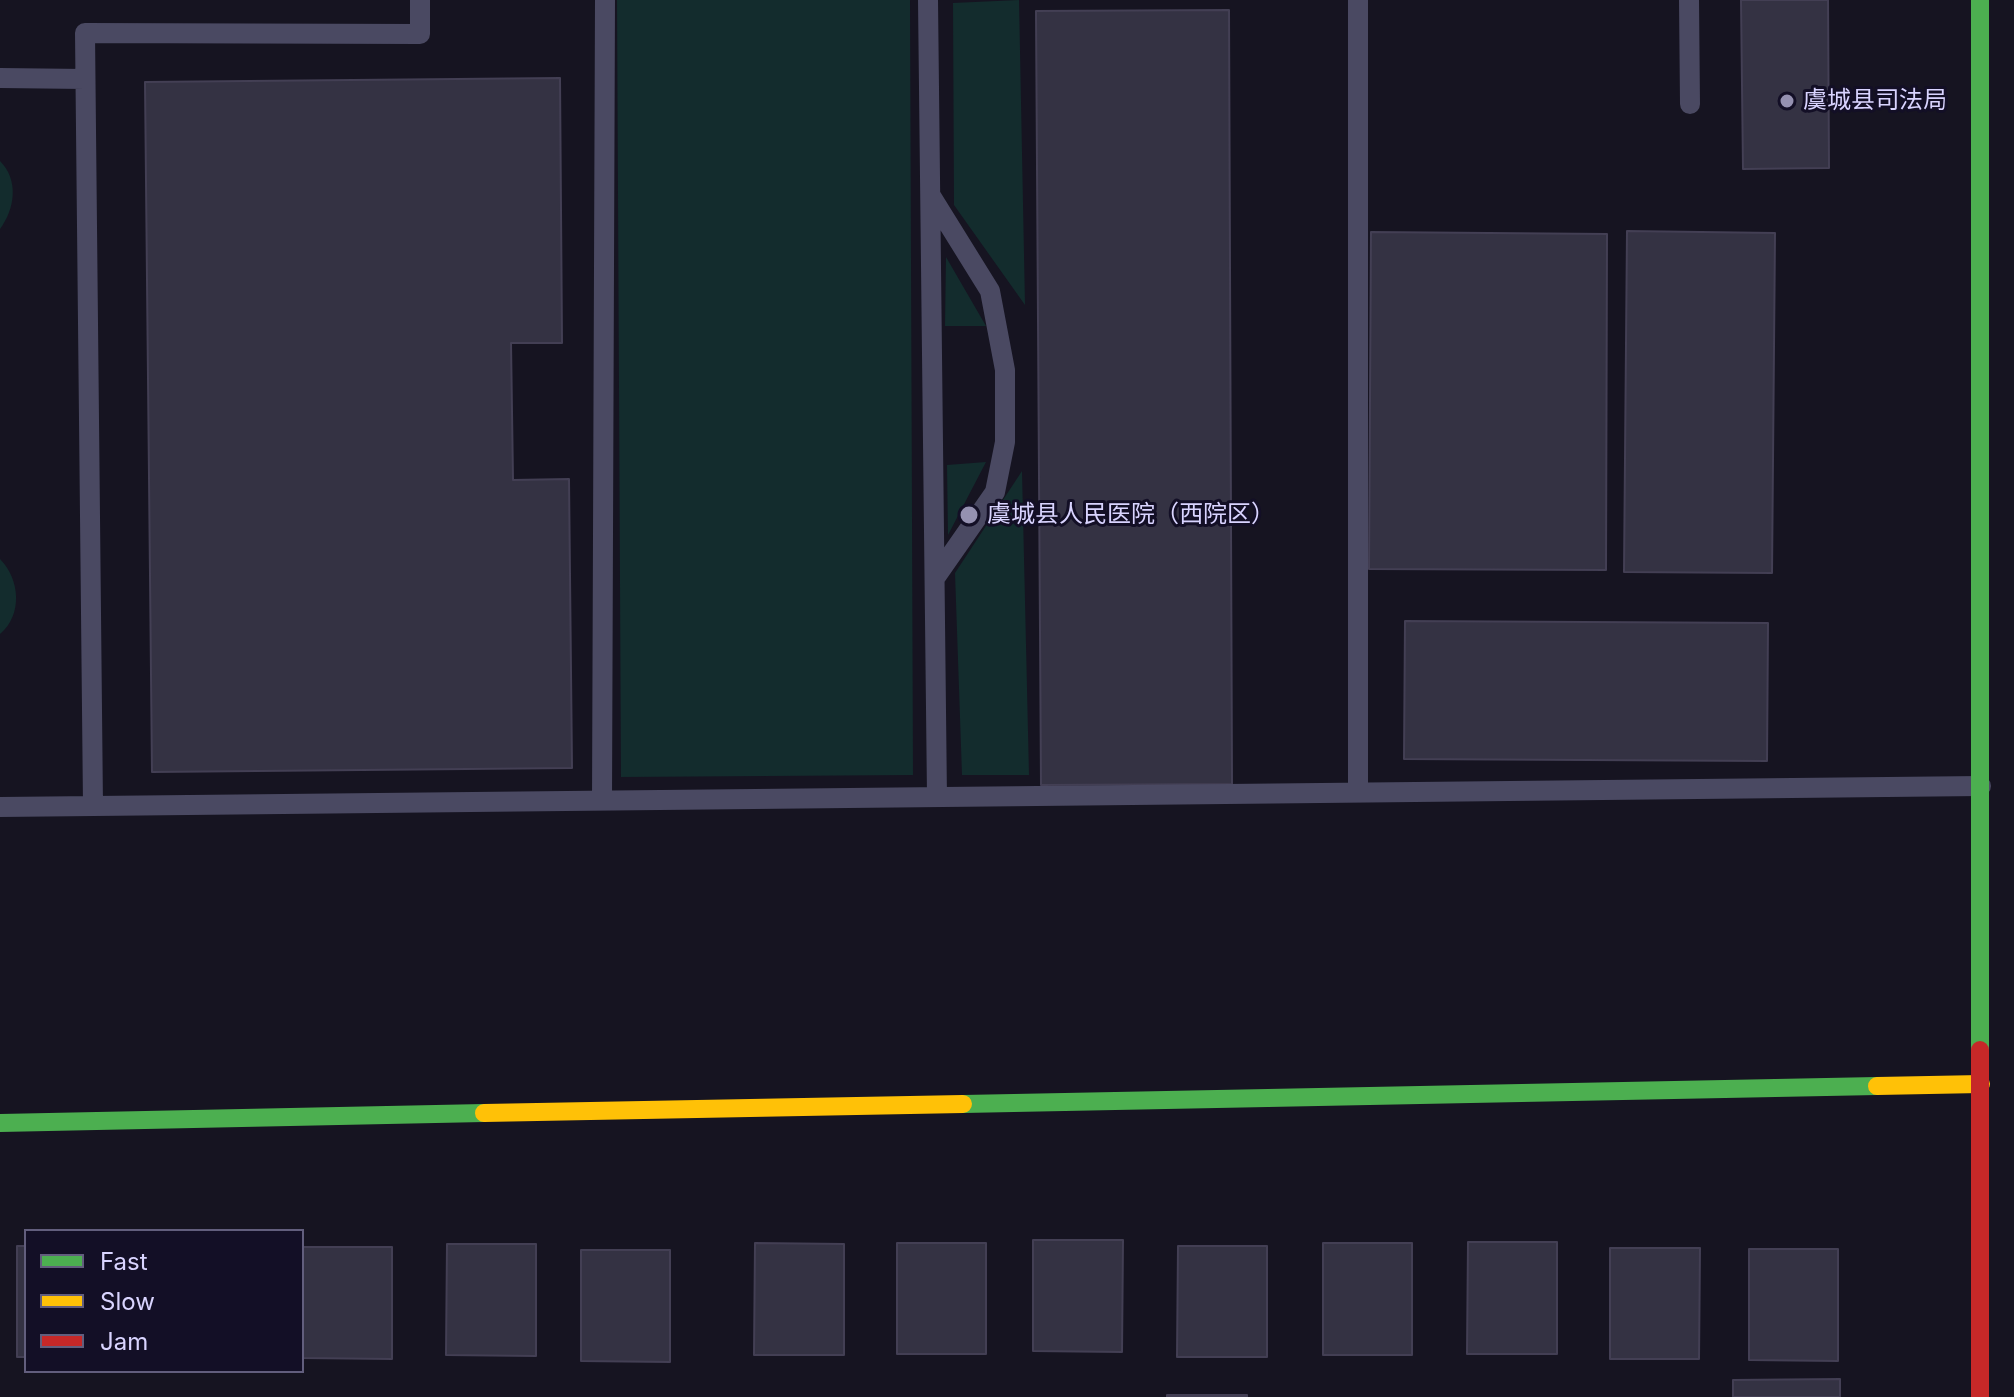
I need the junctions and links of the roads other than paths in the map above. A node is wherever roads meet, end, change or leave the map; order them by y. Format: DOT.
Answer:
graph roads {
  1 [pos="420,0"];
  2 [pos="605,0"];
  3 [pos="928,0"];
  4 [pos="1358,0"];
  5 [pos="1689,0"];
  6 [pos="1980,0"];
  7 [pos="0,78"];
  8 [pos="85,79"];
  9 [pos="1690,104"];
  10 [pos="930,193"];
  11 [pos="935,578"];
  12 [pos="1981,786"];
  13 [pos="1358,792"];
  14 [pos="937,797"];
  15 [pos="602,800"];
  16 [pos="93,806"];
  17 [pos="0,807"];
  18 [pos="1981,1084"];
  19 [pos="0,1123"];
  20 [pos="1980,1397"];
  1 -- 8 [label="lane"];
  2 -- 15 [label="lane"];
  3 -- 10 [label="lane"];
  4 -- 13 [label="lane"];
  5 -- 9 [label="lane"];
  6 -- 12 [label="street"];
  7 -- 8 [label="lane"];
  8 -- 16 [label="lane"];
  10 -- 11 [label="lane"];
  10 -- 11 [label="lane"];
  11 -- 14 [label="lane"];
  12 -- 13 [label="lane"];
  12 -- 18 [label="street"];
  13 -- 14 [label="lane"];
  14 -- 15 [label="lane"];
  15 -- 16 [label="lane"];
  16 -- 17 [label="lane"];
  18 -- 19 [label="street"];
  18 -- 20 [label="street"];
}
